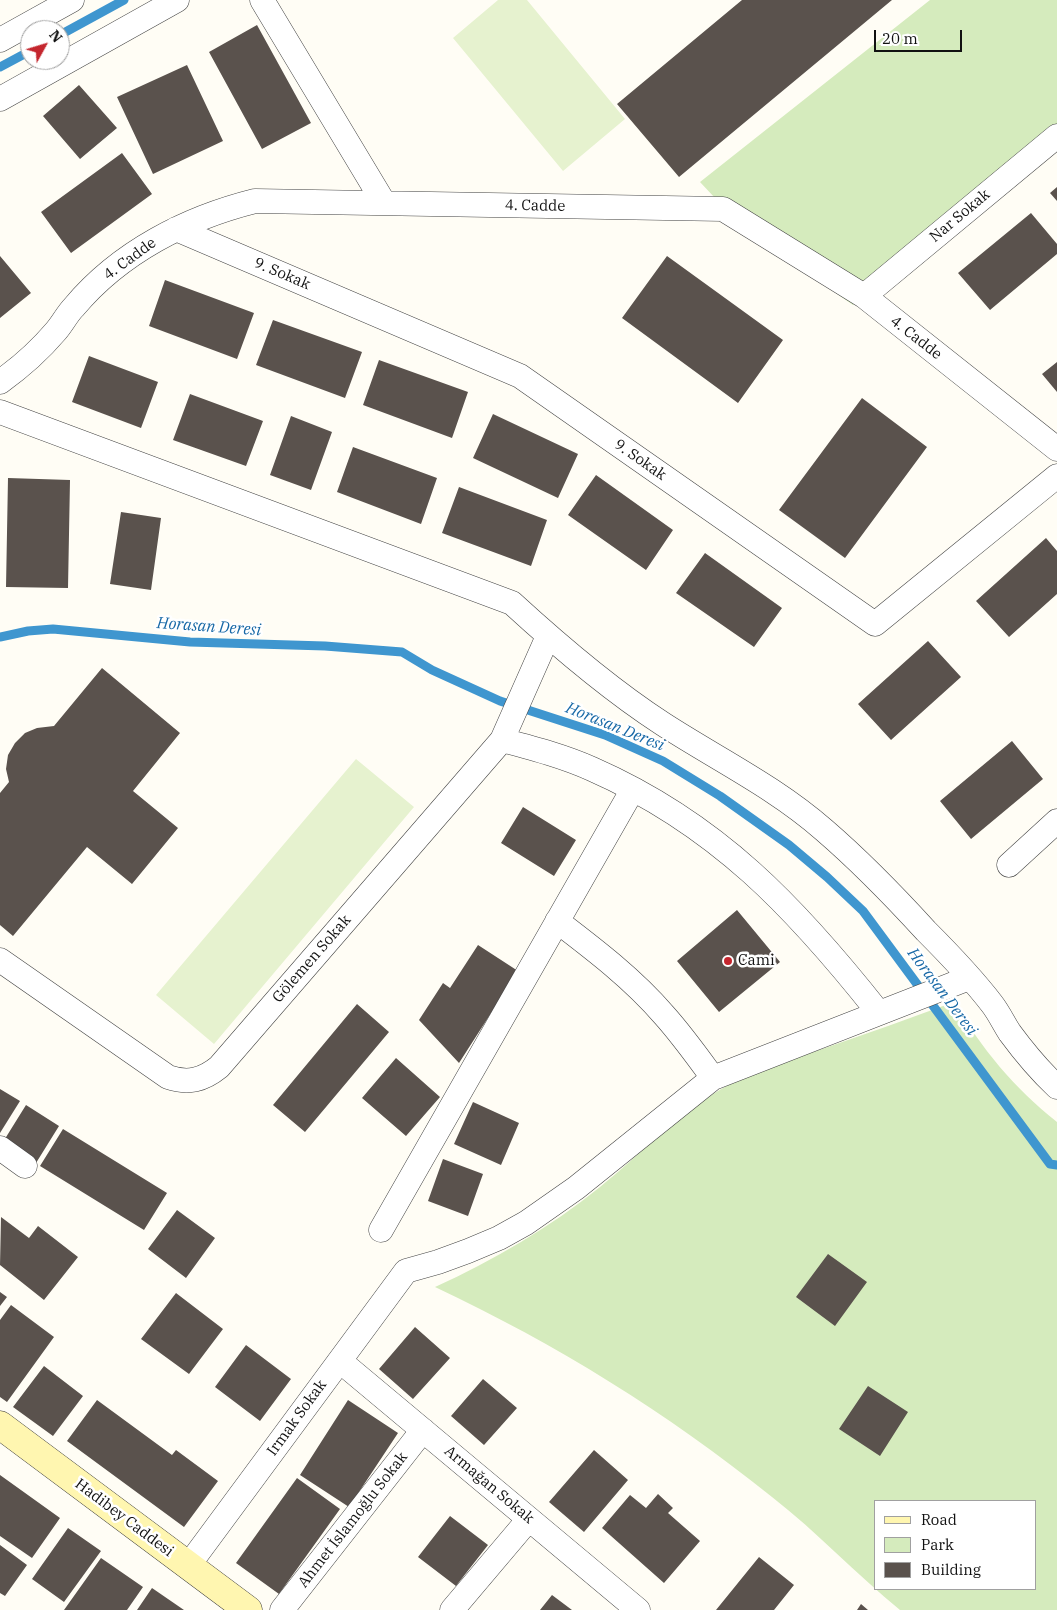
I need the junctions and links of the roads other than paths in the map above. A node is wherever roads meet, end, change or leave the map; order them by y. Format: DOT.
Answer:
graph roads {
  1 [pos="72,0"];
  2 [pos="177,0"];
  3 [pos="262,0"];
  4 [pos="0,40"];
  5 [pos="0,99"];
  6 [pos="1057,136"];
  7 [pos="384,203"];
  8 [pos="176,229"];
  9 [pos="864,296"];
  10 [pos="0,382"];
  11 [pos="0,412"];
  12 [pos="1057,450"];
  13 [pos="1057,476"];
  14 [pos="548,636"];
  15 [pos="502,740"];
  16 [pos="633,788"];
  17 [pos="1057,822"];
  18 [pos="1010,865"];
  19 [pos="557,921"];
  20 [pos="0,960"];
  21 [pos="969,978"];
  22 [pos="879,1013"];
  23 [pos="713,1078"];
  24 [pos="1057,1088"];
  25 [pos="0,1148"];
  26 [pos="25,1166"];
  27 [pos="381,1230"];
  28 [pos="340,1361"];
  29 [pos="0,1425"];
  30 [pos="423,1430"];
  31 [pos="529,1519"];
  32 [pos="188,1566"];
  33 [pos="248,1610"];
  34 [pos="282,1610"];
  35 [pos="452,1610"];
  36 [pos="638,1610"];
  1 -- 4 [label="street"];
  2 -- 5 [label="street"];
  3 -- 7 [label="street"];
  6 -- 9 [label="street, Nar Sokak"];
  7 -- 8 [label="street, 4. Cadde"];
  7 -- 9 [label="street, 4. Cadde"];
  8 -- 10 [label="street, 4. Cadde"];
  8 -- 13 [label="street, 9. Sokak"];
  9 -- 12 [label="street, 4. Cadde"];
  11 -- 14 [label="street"];
  14 -- 15 [label="street, Gölemen Sokak"];
  14 -- 21 [label="street"];
  15 -- 16 [label="street"];
  15 -- 20 [label="street, Gölemen Sokak"];
  16 -- 19 [label="street"];
  16 -- 22 [label="street"];
  17 -- 18 [label="street"];
  19 -- 23 [label="street"];
  19 -- 27 [label="street"];
  21 -- 22 [label="street"];
  21 -- 24 [label="street"];
  22 -- 23 [label="street"];
  23 -- 28 [label="street, Irmak Sokak"];
  25 -- 26 [label="street"];
  28 -- 30 [label="street, Armağan Sokak"];
  28 -- 32 [label="street, Irmak Sokak"];
  29 -- 32 [label="main road, Hadibey Caddesi"];
  30 -- 31 [label="street, Armağan Sokak"];
  30 -- 34 [label="street, Ahmet İslamoğlu Sokak"];
  31 -- 35 [label="street"];
  31 -- 36 [label="street, Armağan Sokak"];
  32 -- 33 [label="main road, Hadibey Caddesi"];
}
